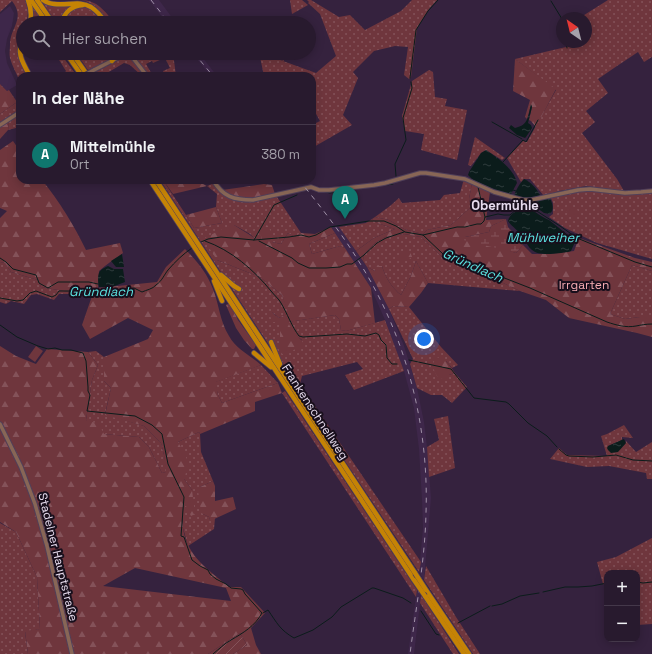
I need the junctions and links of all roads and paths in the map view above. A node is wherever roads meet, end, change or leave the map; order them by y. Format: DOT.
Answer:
graph roads {
  1 [pos="28,0"];
  2 [pos="31,0"];
  3 [pos="38,0"];
  4 [pos="43,0"];
  5 [pos="88,5"];
  6 [pos="31,16"];
  7 [pos="42,16"];
  8 [pos="48,16"];
  9 [pos="64,16"];
  10 [pos="100,16"];
  11 [pos="21,60"];
  12 [pos="71,60"];
  13 [pos="77,60"];
  14 [pos="134,60"];
  15 [pos="112,61"];
  16 [pos="28,72"];
  17 [pos="79,72"];
  18 [pos="85,72"];
  19 [pos="90,72"];
  20 [pos="144,72"];
  21 [pos="16,115"];
  22 [pos="0,125"];
  23 [pos="153,184"];
  24 [pos="158,184"];
  25 [pos="215,184"];
  26 [pos="652,191"];
  27 [pos="211,268"];
  28 [pos="239,289"];
  29 [pos="222,301"];
  30 [pos="271,342"];
  31 [pos="254,353"];
  32 [pos="282,375"];
  33 [pos="0,424"];
  34 [pos="72,654"];
  35 [pos="464,654"];
  36 [pos="469,654"];
  1 -- 6 [label="highway"];
  2 -- 7 [label="highway"];
  3 -- 8 [label="highway"];
  4 -- 5 [label="highway"];
  5 -- 9 [label="highway"];
  5 -- 10 [label="highway"];
  11 -- 16 [label="highway"];
  12 -- 17 [label="highway"];
  13 -- 18 [label="highway"];
  14 -- 20 [label="street"];
  15 -- 19 [label="street, bridge"];
  21 -- 22 [label="street"];
  23 -- 27 [label="highway, Frankenschnellweg"];
  24 -- 27 [label="highway, Frankenschnellweg"];
  25 -- 26 [label="street"];
  27 -- 28 [label="highway"];
  27 -- 29 [label="highway"];
  27 -- 32 [label="highway, Frankenschnellweg"];
  30 -- 32 [label="highway"];
  31 -- 32 [label="highway"];
  32 -- 35 [label="highway, Frankenschnellweg, bridge"];
  32 -- 36 [label="highway, Frankenschnellweg, bridge"];
  33 -- 34 [label="street, Stadelner Hauptstraße"];
}
